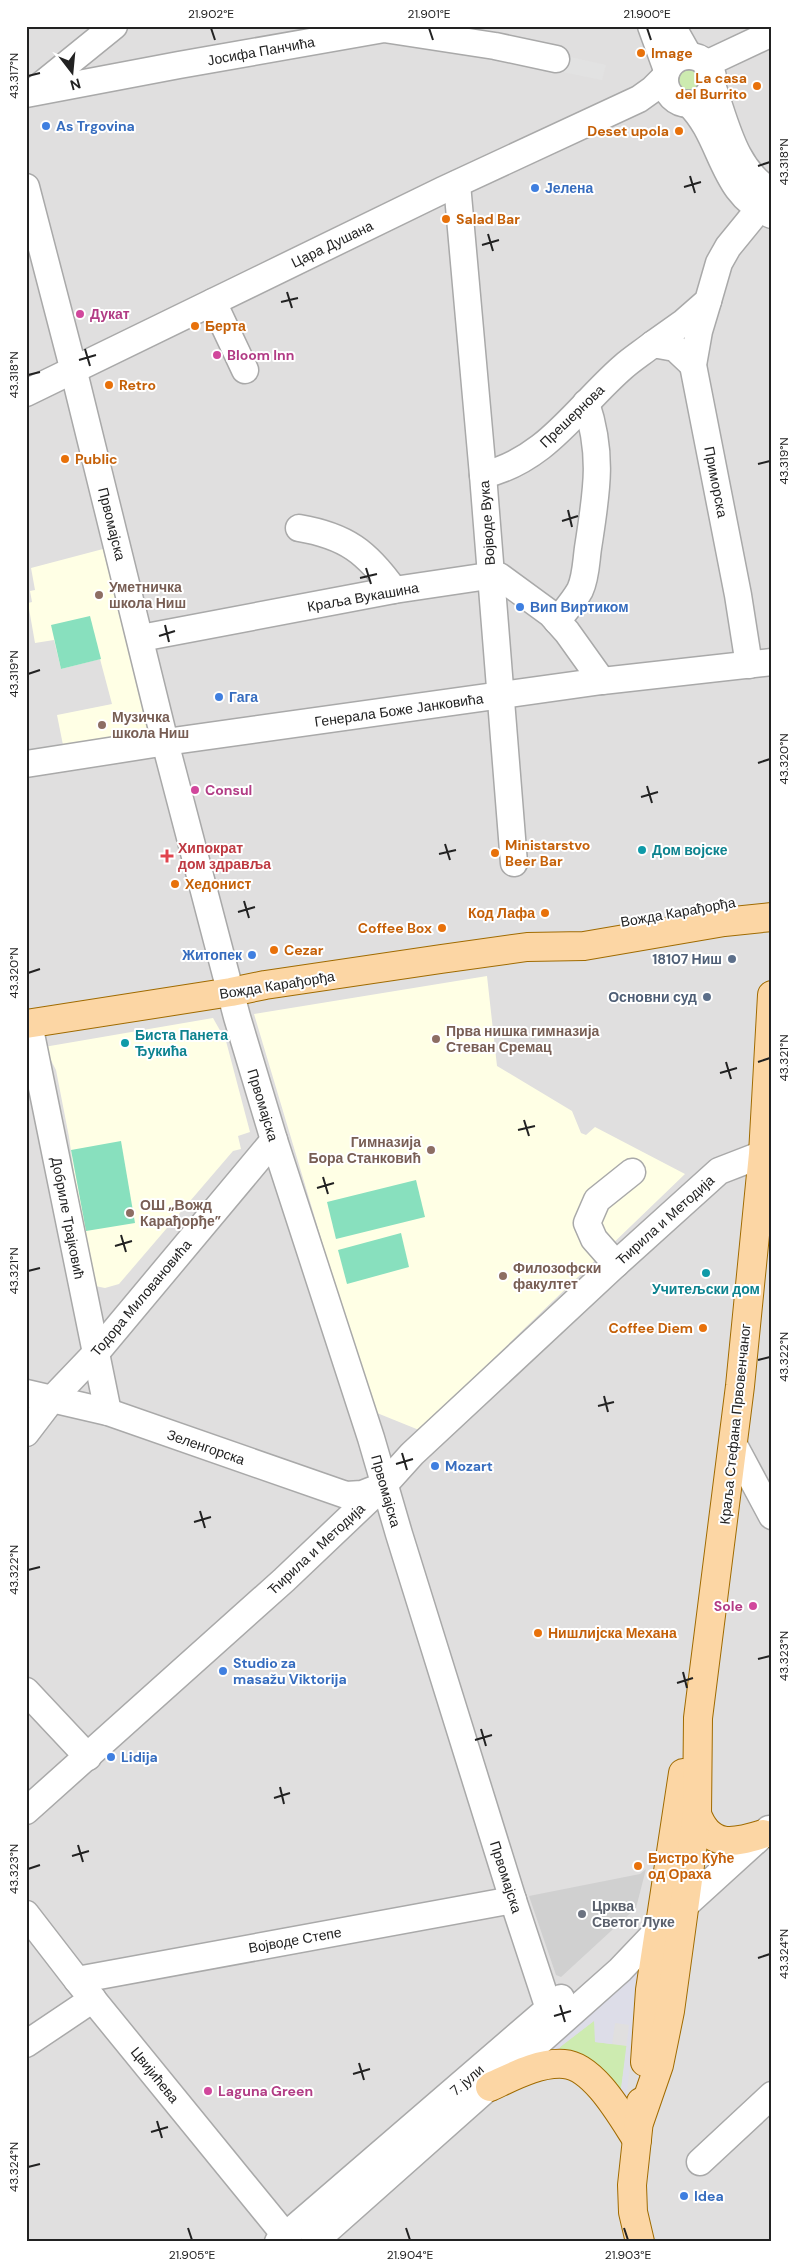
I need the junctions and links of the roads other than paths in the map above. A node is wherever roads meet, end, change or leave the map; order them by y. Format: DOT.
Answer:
graph roads {
  1 [pos="651,26"];
  2 [pos="672,26"];
  3 [pos="772,32"];
  4 [pos="106,33"];
  5 [pos="556,59"];
  6 [pos="703,68"];
  7 [pos="111,77"];
  8 [pos="673,87"];
  9 [pos="30,93"];
  10 [pos="457,184"];
  11 [pos="26,186"];
  12 [pos="767,205"];
  13 [pos="31,223"];
  14 [pos="708,301"];
  15 [pos="213,302"];
  16 [pos="653,344"];
  17 [pos="693,365"];
  18 [pos="74,370"];
  19 [pos="245,370"];
  20 [pos="26,393"];
  21 [pos="586,403"];
  22 [pos="484,475"];
  23 [pos="299,528"];
  24 [pos="490,576"];
  25 [pos="394,590"];
  26 [pos="562,626"];
  27 [pos="141,638"];
  28 [pos="761,664"];
  29 [pos="602,680"];
  30 [pos="499,696"];
  31 [pos="165,742"];
  32 [pos="27,758"];
  33 [pos="514,863"];
  34 [pos="772,898"];
  35 [pos="772,917"];
  36 [pos="527,947"];
  37 [pos="230,992"];
  38 [pos="772,995"];
  39 [pos="28,1024"];
  40 [pos="772,1102"];
  41 [pos="274,1140"];
  42 [pos="764,1141"];
  43 [pos="632,1172"];
  44 [pos="616,1264"];
  45 [pos="96,1353"];
  46 [pos="26,1393"];
  47 [pos="52,1399"];
  48 [pos="108,1412"];
  49 [pos="26,1433"];
  50 [pos="734,1445"];
  51 [pos="384,1485"];
  52 [pos="772,1516"];
  53 [pos="26,1690"];
  54 [pos="698,1718"];
  55 [pos="88,1757"];
  56 [pos="26,1811"];
  57 [pos="697,1814"];
  58 [pos="768,1830"];
  59 [pos="513,1900"];
  60 [pos="684,1908"];
  61 [pos="26,1914"];
  62 [pos="661,1927"];
  63 [pos="85,1990"];
  64 [pos="550,2009"];
  65 [pos="26,2044"];
  66 [pos="490,2087"];
  67 [pos="772,2095"];
  68 [pos="638,2130"];
  69 [pos="700,2162"];
  70 [pos="281,2239"];
  71 [pos="314,2242"];
  72 [pos="640,2242"];
  1 -- 8 [label="street"];
  2 -- 6 [label="street"];
  3 -- 6 [label="street"];
  4 -- 7 [label="street"];
  4 -- 9 [label="street"];
  5 -- 7 [label="street, Јосифа Панчића"];
  6 -- 8 [label="street"];
  6 -- 8 [label="street"];
  6 -- 12 [label="street"];
  7 -- 9 [label="street, Јосифа Панчића"];
  8 -- 10 [label="street, Цара Душана"];
  8 -- 12 [label="street"];
  10 -- 15 [label="street, Цара Душана"];
  10 -- 22 [label="street, Војводе Вука"];
  11 -- 13 [label="street, Првомајска"];
  12 -- 14 [label="street"];
  13 -- 18 [label="street, Првомајска"];
  14 -- 16 [label="street, Прешернова"];
  14 -- 17 [label="street, Приморска"];
  15 -- 18 [label="street, Цара Душана"];
  15 -- 19 [label="street"];
  16 -- 17 [label="street"];
  16 -- 21 [label="street, Прешернова"];
  17 -- 28 [label="street, Приморска"];
  18 -- 20 [label="street, Цара Душана"];
  18 -- 27 [label="street, Првомајска"];
  21 -- 22 [label="street, Прешернова"];
  21 -- 26 [label="street"];
  22 -- 24 [label="street, Војводе Вука"];
  23 -- 25 [label="street"];
  24 -- 25 [label="street, Краља Вукашина"];
  24 -- 26 [label="street"];
  24 -- 30 [label="street, Војводе Вука"];
  25 -- 27 [label="street, Краља Вукашина"];
  26 -- 29 [label="street"];
  27 -- 31 [label="street, Првомајска"];
  28 -- 29 [label="street, Генерала Боже Јанковића"];
  29 -- 30 [label="street, Генерала Боже Јанковића"];
  30 -- 31 [label="street, Генерала Боже Јанковића"];
  30 -- 33 [label="street, Војводе Вука"];
  31 -- 32 [label="street, Генерала Боже Јанковића"];
  31 -- 37 [label="street, Првомајска"];
  34 -- 36 [label="main road, Вожда Карађорђа"];
  35 -- 36 [label="main road, Вожда Карађорђа"];
  36 -- 37 [label="main road, Вожда Карађорђа"];
  37 -- 39 [label="main road, Вожда Карађорђа"];
  37 -- 41 [label="street, Првомајска"];
  38 -- 42 [label="main road, Краља Стефана Првовенчаног"];
  39 -- 45 [label="street, Добриле Трајковић"];
  40 -- 42 [label="main road, Краља Стефана Првовенчаног"];
  41 -- 45 [label="street, Тодора Миловановића"];
  41 -- 51 [label="street, Првомајска"];
  42 -- 44 [label="street, Ћирила и Методија"];
  42 -- 50 [label="main road, Краља Стефана Првовенчаног"];
  43 -- 44 [label="street"];
  44 -- 51 [label="street, Ћирила и Методија"];
  45 -- 47 [label="street, Тодора Миловановића"];
  45 -- 48 [label="street, Добриле Трајковић"];
  46 -- 47 [label="street, Зеленгорска"];
  47 -- 48 [label="street, Зеленгорска"];
  47 -- 49 [label="street, Тодора Миловановића"];
  48 -- 51 [label="street, Зеленгорска"];
  50 -- 52 [label="street"];
  50 -- 54 [label="main road, Краља Стефана Првовенчаног"];
  51 -- 55 [label="street, Ћирила и Методија"];
  51 -- 59 [label="street, Првомајска"];
  53 -- 55 [label="street"];
  54 -- 57 [label="main road, Краља Стефана Првовенчаног"];
  54 -- 62 [label="main road, Краља Стефана Првовенчаног"];
  55 -- 56 [label="street, Ћирила и Методија"];
  57 -- 58 [label="main road"];
  57 -- 60 [label="main road, Краља Стефана Првовенчаног"];
  58 -- 60 [label="street, 7. јули"];
  59 -- 63 [label="street, Војводе Степе"];
  59 -- 64 [label="street, Првомајска"];
  60 -- 62 [label="street, 7. јули"];
  60 -- 68 [label="main road, Краља Стефана Првовенчаног"];
  61 -- 63 [label="street, Цвијићева"];
  62 -- 64 [label="street, 7. јули"];
  62 -- 66 [label="street, 7. јули"];
  62 -- 68 [label="main road, Краља Стефана Првовенчаног"];
  63 -- 65 [label="street, Војводе Степе"];
  63 -- 70 [label="street, Цвијићева"];
  64 -- 70 [label="street, 7. јули"];
  66 -- 68 [label="main road"];
  66 -- 71 [label="street, 7. јули"];
  67 -- 69 [label="street"];
  68 -- 72 [label="main road, Краља Стефана Првовенчаног"];
}
